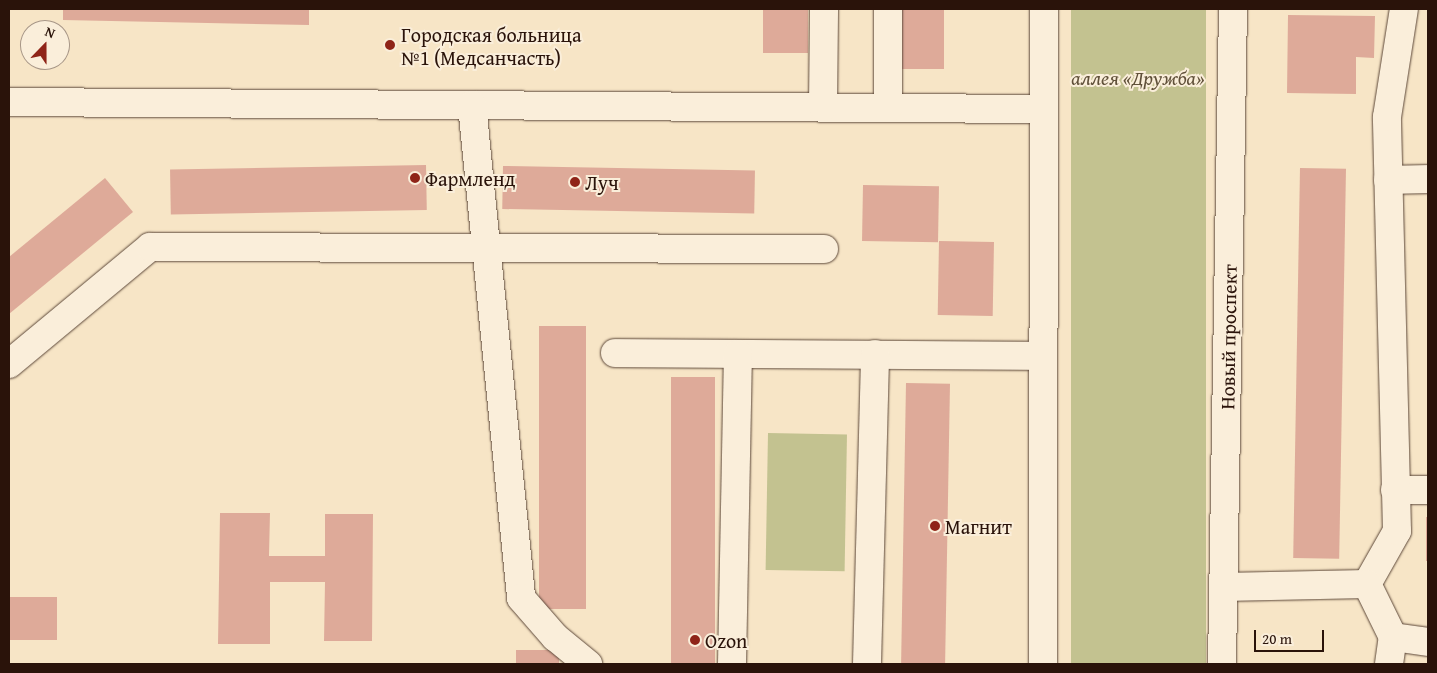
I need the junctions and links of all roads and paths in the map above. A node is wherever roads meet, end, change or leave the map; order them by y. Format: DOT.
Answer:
graph roads {
  1 [pos="824,9"];
  2 [pos="888,9"];
  3 [pos="1044,9"];
  4 [pos="1233,9"];
  5 [pos="1404,9"];
  6 [pos="9,102"];
  7 [pos="472,105"];
  8 [pos="823,107"];
  9 [pos="888,108"];
  10 [pos="1044,109"];
  11 [pos="1388,180"];
  12 [pos="1428,180"];
  13 [pos="486,246"];
  14 [pos="824,249"];
  15 [pos="615,353"];
  16 [pos="738,354"];
  17 [pos="875,354"];
  18 [pos="1043,356"];
  19 [pos="9,364"];
  20 [pos="1394,490"];
  21 [pos="1428,490"];
  22 [pos="1366,584"];
  23 [pos="1223,587"];
  24 [pos="1393,637"];
  25 [pos="1428,642"];
  26 [pos="575,659"];
  27 [pos="732,664"];
  28 [pos="867,664"];
  29 [pos="1043,664"];
  30 [pos="1222,664"];
  31 [pos="1389,664"];
  1 -- 8 [label="street"];
  2 -- 9 [label="street"];
  3 -- 10 [label="street"];
  4 -- 23 [label="street, Новый проспект"];
  5 -- 11 [label="street"];
  6 -- 7 [label="street"];
  7 -- 8 [label="street"];
  7 -- 13 [label="street"];
  8 -- 9 [label="street"];
  9 -- 10 [label="street"];
  10 -- 18 [label="street"];
  11 -- 12 [label="street"];
  11 -- 20 [label="street"];
  13 -- 14 [label="street"];
  13 -- 19 [label="street"];
  13 -- 26 [label="street"];
  15 -- 16 [label="street"];
  16 -- 17 [label="street"];
  16 -- 27 [label="street"];
  17 -- 18 [label="street"];
  17 -- 28 [label="street"];
  18 -- 29 [label="street"];
  20 -- 21 [label="street"];
  20 -- 22 [label="street"];
  22 -- 23 [label="street"];
  22 -- 24 [label="street"];
  23 -- 30 [label="street, Новый проспект"];
  24 -- 25 [label="street"];
  24 -- 31 [label="street"];
}
